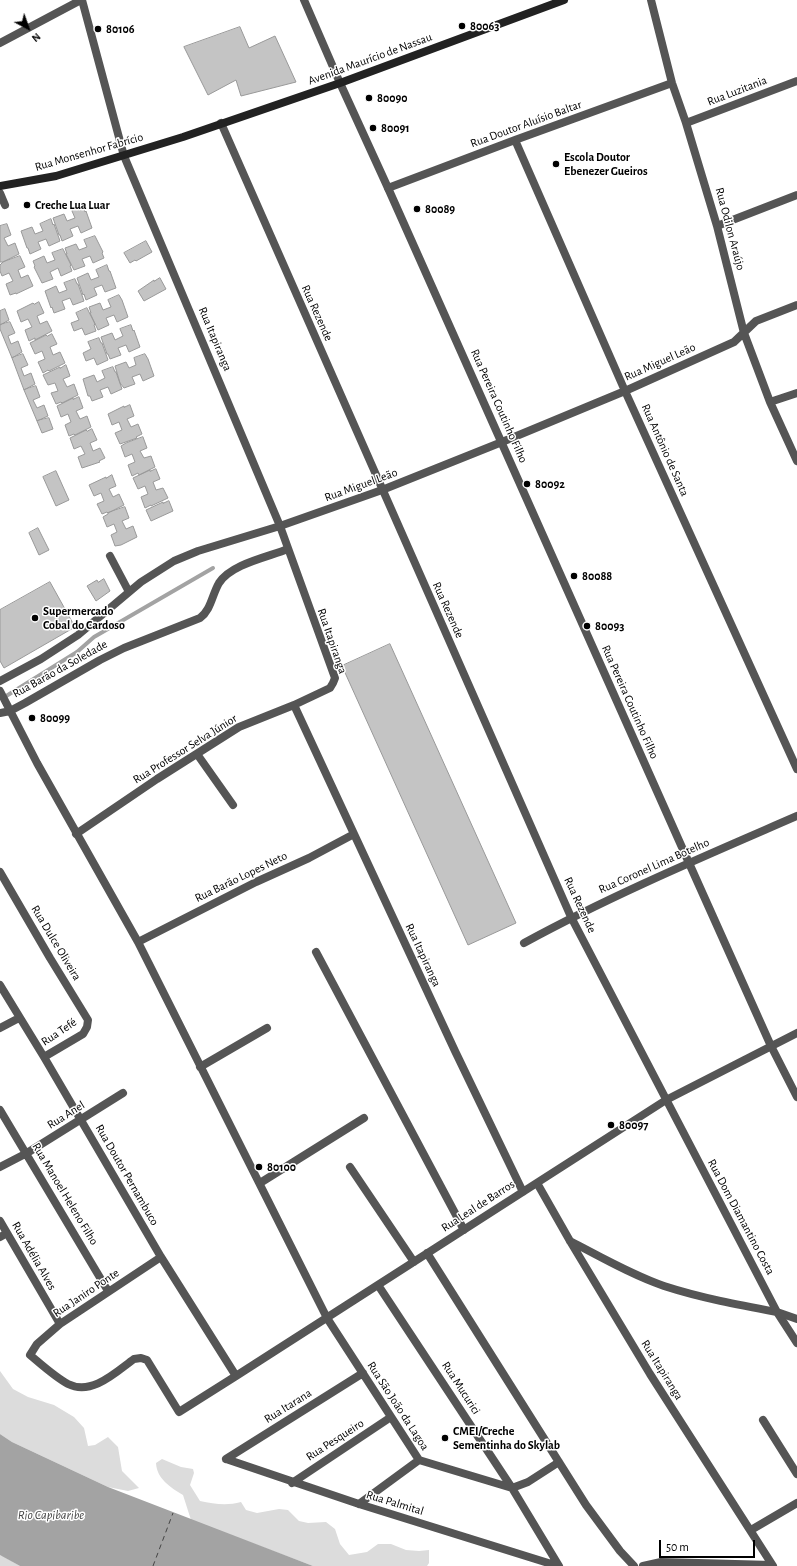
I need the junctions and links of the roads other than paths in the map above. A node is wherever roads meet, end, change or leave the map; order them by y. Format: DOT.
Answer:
graph roads {
  1 [pos="81,0"];
  2 [pos="304,0"];
  3 [pos="564,0"];
  4 [pos="651,0"];
  5 [pos="0,43"];
  6 [pos="797,81"];
  7 [pos="340,83"];
  8 [pos="672,83"];
  9 [pos="686,123"];
  10 [pos="221,124"];
  11 [pos="183,137"];
  12 [pos="515,140"];
  13 [pos="124,156"];
  14 [pos="0,186"];
  15 [pos="388,188"];
  16 [pos="0,193"];
  17 [pos="797,195"];
  18 [pos="5,205"];
  19 [pos="717,226"];
  20 [pos="797,305"];
  21 [pos="744,333"];
  22 [pos="625,391"];
  23 [pos="797,393"];
  24 [pos="770,402"];
  25 [pos="502,442"];
  26 [pos="797,461"];
  27 [pos="382,490"];
  28 [pos="280,526"];
  29 [pos="288,549"];
  30 [pos="110,556"];
  31 [pos="129,592"];
  32 [pos="0,681"];
  33 [pos="334,683"];
  34 [pos="0,691"];
  35 [pos="294,705"];
  36 [pos="9,709"];
  37 [pos="0,713"];
  38 [pos="197,754"];
  39 [pos="797,769"];
  40 [pos="233,805"];
  41 [pos="797,816"];
  42 [pos="76,834"];
  43 [pos="354,834"];
  44 [pos="689,863"];
  45 [pos="0,872"];
  46 [pos="571,917"];
  47 [pos="138,942"];
  48 [pos="524,943"];
  49 [pos="316,952"];
  50 [pos="0,985"];
  51 [pos="19,1018"];
  52 [pos="0,1028"];
  53 [pos="87,1028"];
  54 [pos="267,1028"];
  55 [pos="797,1033"];
  56 [pos="771,1046"];
  57 [pos="44,1057"];
  58 [pos="200,1067"];
  59 [pos="123,1093"];
  60 [pos="797,1097"];
  61 [pos="666,1100"];
  62 [pos="0,1110"];
  63 [pos="364,1118"];
  64 [pos="81,1120"];
  65 [pos="27,1153"];
  66 [pos="0,1167"];
  67 [pos="350,1167"];
  68 [pos="537,1183"];
  69 [pos="260,1184"];
  70 [pos="523,1192"];
  71 [pos="0,1221"];
  72 [pos="464,1230"];
  73 [pos="4,1235"];
  74 [pos="570,1241"];
  75 [pos="427,1253"];
  76 [pos="161,1257"];
  77 [pos="414,1262"];
  78 [pos="378,1285"];
  79 [pos="108,1291"];
  80 [pos="778,1312"];
  81 [pos="327,1318"];
  82 [pos="797,1319"];
  83 [pos="60,1324"];
  84 [pos="797,1343"];
  85 [pos="363,1373"];
  86 [pos="236,1376"];
  87 [pos="179,1412"];
  88 [pos="391,1417"];
  89 [pos="762,1420"];
  90 [pos="226,1459"];
  91 [pos="419,1460"];
  92 [pos="559,1462"];
  93 [pos="797,1474"];
  94 [pos="292,1483"];
  95 [pos="512,1488"];
  96 [pos="359,1504"];
  97 [pos="797,1504"];
  98 [pos="751,1530"];
  99 [pos="773,1565"];
  100 [pos="559,1566"];
  101 [pos="634,1566"];
  102 [pos="643,1566"];
  1 -- 5 [label="street"];
  1 -- 13 [label="street, Rua Itapiranga"];
  2 -- 7 [label="street, Rua Pereira Coutinho Filho"];
  3 -- 7 [label="main road, Avenida Maurício de Nassau"];
  4 -- 8 [label="street, Rua Odilon Araújo"];
  6 -- 9 [label="street, Rua Luzitania"];
  7 -- 10 [label="main road, Avenida Maurício de Nassau"];
  7 -- 15 [label="street, Rua Pereira Coutinho Filho"];
  8 -- 9 [label="street, Rua Odilon Araújo"];
  8 -- 12 [label="street, Rua Doutor Aluísio Baltar"];
  9 -- 19 [label="street, Rua Odilon Araújo"];
  10 -- 11 [label="main road, Avenida Maurício de Nassau"];
  10 -- 27 [label="street, Rua Rezende"];
  11 -- 13 [label="main road, Rua Monsenhor Fabrício"];
  12 -- 15 [label="street, Rua Doutor Aluísio Baltar"];
  12 -- 22 [label="street, Rua Antônio de Santa"];
  13 -- 14 [label="main road, Rua Monsenhor Fabrício"];
  13 -- 28 [label="street, Rua Itapiranga"];
  15 -- 25 [label="street, Rua Pereira Coutinho Filho"];
  16 -- 18 [label="street"];
  17 -- 19 [label="street"];
  19 -- 21 [label="street, Rua Odilon Araújo"];
  20 -- 21 [label="street, Rua Miguel Leão"];
  21 -- 22 [label="street, Rua Miguel Leão"];
  21 -- 24 [label="street, Rua Odilon Araújo"];
  22 -- 25 [label="street, Rua Miguel Leão"];
  22 -- 39 [label="street, Rua Antônio de Santa"];
  23 -- 24 [label="street"];
  24 -- 26 [label="street, Rua Odilon Araújo"];
  25 -- 27 [label="street, Rua Miguel Leão"];
  25 -- 44 [label="street, Rua Pereira Coutinho Filho"];
  27 -- 28 [label="street, Rua Miguel Leão"];
  27 -- 46 [label="street, Rua Rezende"];
  28 -- 29 [label="street, Rua Itapiranga"];
  28 -- 31 [label="street, Rua Miguel Leão"];
  29 -- 33 [label="street, Rua Itapiranga"];
  29 -- 36 [label="street, Rua Barão da Soledade"];
  30 -- 31 [label="street"];
  31 -- 32 [label="street, Rua Miguel Leão"];
  33 -- 35 [label="street, Rua Professor Selva Júnior"];
  34 -- 36 [label="street, Rua São João da Lagoa"];
  35 -- 38 [label="street, Rua Professor Selva Júnior"];
  35 -- 43 [label="street, Rua Itapiranga"];
  36 -- 37 [label="street, Rua Barão da Soledade"];
  36 -- 42 [label="street, Rua São João da Lagoa"];
  38 -- 40 [label="street"];
  38 -- 42 [label="street, Rua Professor Selva Júnior"];
  41 -- 44 [label="street, Rua Coronel Lima Botelho"];
  42 -- 47 [label="street, Rua São João da Lagoa"];
  43 -- 47 [label="street, Rua Barão Lopes Neto"];
  43 -- 70 [label="street, Rua Itapiranga"];
  44 -- 46 [label="street, Rua Coronel Lima Botelho"];
  44 -- 56 [label="street, Rua Pereira Coutinho Filho"];
  45 -- 53 [label="street, Rua Dulce Oliveira"];
  46 -- 48 [label="street, Rua Coronel Lima Botelho"];
  46 -- 61 [label="street, Rua Rezende"];
  47 -- 58 [label="street, Rua São João da Lagoa"];
  49 -- 72 [label="street"];
  50 -- 51 [label="street, Rua Doutor Pernambuco"];
  51 -- 52 [label="street"];
  51 -- 57 [label="street, Rua Doutor Pernambuco"];
  53 -- 57 [label="street, Rua Tefé"];
  54 -- 58 [label="street"];
  55 -- 56 [label="street, Rua Leal de Barros"];
  56 -- 60 [label="street, Rua Pereira Coutinho Filho"];
  56 -- 61 [label="street, Rua Leal de Barros"];
  57 -- 64 [label="street, Rua Doutor Pernambuco"];
  58 -- 69 [label="street, Rua São João da Lagoa"];
  59 -- 64 [label="street, Rua Anel"];
  61 -- 68 [label="street, Rua Leal de Barros"];
  61 -- 80 [label="street, Rua Dom Diamantino Costa"];
  62 -- 65 [label="street, Rua Manoel Heleno Filho"];
  63 -- 69 [label="street"];
  64 -- 65 [label="street, Rua Anel"];
  64 -- 76 [label="street, Rua Doutor Pernambuco"];
  65 -- 66 [label="street, Rua Anel"];
  65 -- 79 [label="street, Rua Manoel Heleno Filho"];
  67 -- 77 [label="street"];
  68 -- 70 [label="street, Rua Leal de Barros"];
  68 -- 74 [label="street, Rua Itapiranga"];
  69 -- 81 [label="street, Rua São João da Lagoa"];
  70 -- 72 [label="street, Rua Leal de Barros"];
  71 -- 73 [label="street, Rua Adélia Alves"];
  72 -- 75 [label="street, Rua Leal de Barros"];
  73 -- 83 [label="street, Rua Adélia Alves"];
  74 -- 80 [label="street"];
  74 -- 98 [label="street, Rua Itapiranga"];
  75 -- 77 [label="street, Rua Leal de Barros"];
  75 -- 92 [label="street"];
  76 -- 79 [label="street, Rua Janiro Ponte"];
  76 -- 86 [label="street, Rua Doutor Pernambuco"];
  77 -- 78 [label="street, Rua Leal de Barros"];
  78 -- 81 [label="street, Rua Leal de Barros"];
  78 -- 95 [label="street, Rua Mucurici"];
  79 -- 83 [label="street, Rua Janiro Ponte"];
  80 -- 82 [label="street"];
  80 -- 84 [label="street, Rua Dom Diamantino Costa"];
  81 -- 85 [label="street, Rua São João da Lagoa"];
  81 -- 86 [label="street, Rua Leal de Barros"];
  83 -- 87 [label="street, Rua Janiro Ponte"];
  85 -- 88 [label="street, Rua São João da Lagoa"];
  85 -- 90 [label="street, Rua Itarana"];
  86 -- 87 [label="street, Rua Leal de Barros"];
  88 -- 91 [label="street, Rua São João da Lagoa"];
  88 -- 94 [label="street, Rua Pesqueiro"];
  89 -- 93 [label="street"];
  90 -- 94 [label="street, Rua Palmital"];
  91 -- 95 [label="street, Rua São João da Lagoa"];
  91 -- 96 [label="street"];
  92 -- 95 [label="street"];
  92 -- 101 [label="street"];
  94 -- 96 [label="street, Rua Palmital"];
  95 -- 100 [label="street, Rua Mucurici"];
  96 -- 100 [label="street, Rua Palmital"];
  97 -- 98 [label="street"];
  98 -- 99 [label="street, Rua Itapiranga"];
  99 -- 102 [label="street"];
}
